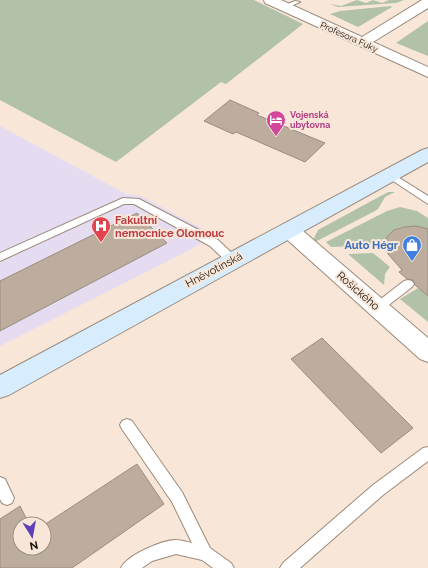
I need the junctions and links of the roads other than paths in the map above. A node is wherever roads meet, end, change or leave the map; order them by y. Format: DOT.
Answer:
graph roads {
  1 [pos="270,0"];
  2 [pos="297,2"];
  3 [pos="428,2"];
  4 [pos="284,7"];
  5 [pos="362,43"];
  6 [pos="428,73"];
  7 [pos="428,154"];
  8 [pos="390,174"];
  9 [pos="428,201"];
  10 [pos="289,230"];
  11 [pos="0,257"];
  12 [pos="232,260"];
  13 [pos="408,284"];
  14 [pos="377,308"];
  15 [pos="428,352"];
  16 [pos="0,387"];
  17 [pos="127,425"];
  18 [pos="428,453"];
  19 [pos="0,484"];
  20 [pos="7,498"];
  21 [pos="205,553"];
  22 [pos="129,568"];
  23 [pos="226,568"];
  24 [pos="288,568"];
  1 -- 4 [label="street, Profesora Fuky"];
  2 -- 4 [label="lane"];
  3 -- 5 [label="street"];
  4 -- 5 [label="street, Profesora Fuky"];
  5 -- 6 [label="street, Profesora Fuky"];
  7 -- 8 [label="street, Hněvotínská"];
  8 -- 9 [label="lane"];
  8 -- 10 [label="street, Hněvotínská"];
  10 -- 12 [label="street, Hněvotínská"];
  10 -- 14 [label="street, Rošického"];
  11 -- 12 [label="lane"];
  12 -- 16 [label="street, Hněvotínská"];
  13 -- 14 [label="lane"];
  14 -- 15 [label="street, Rošického"];
  17 -- 21 [label="lane"];
  18 -- 24 [label="lane"];
  19 -- 20 [label="lane"];
  21 -- 22 [label="lane"];
  21 -- 23 [label="lane"];
}
